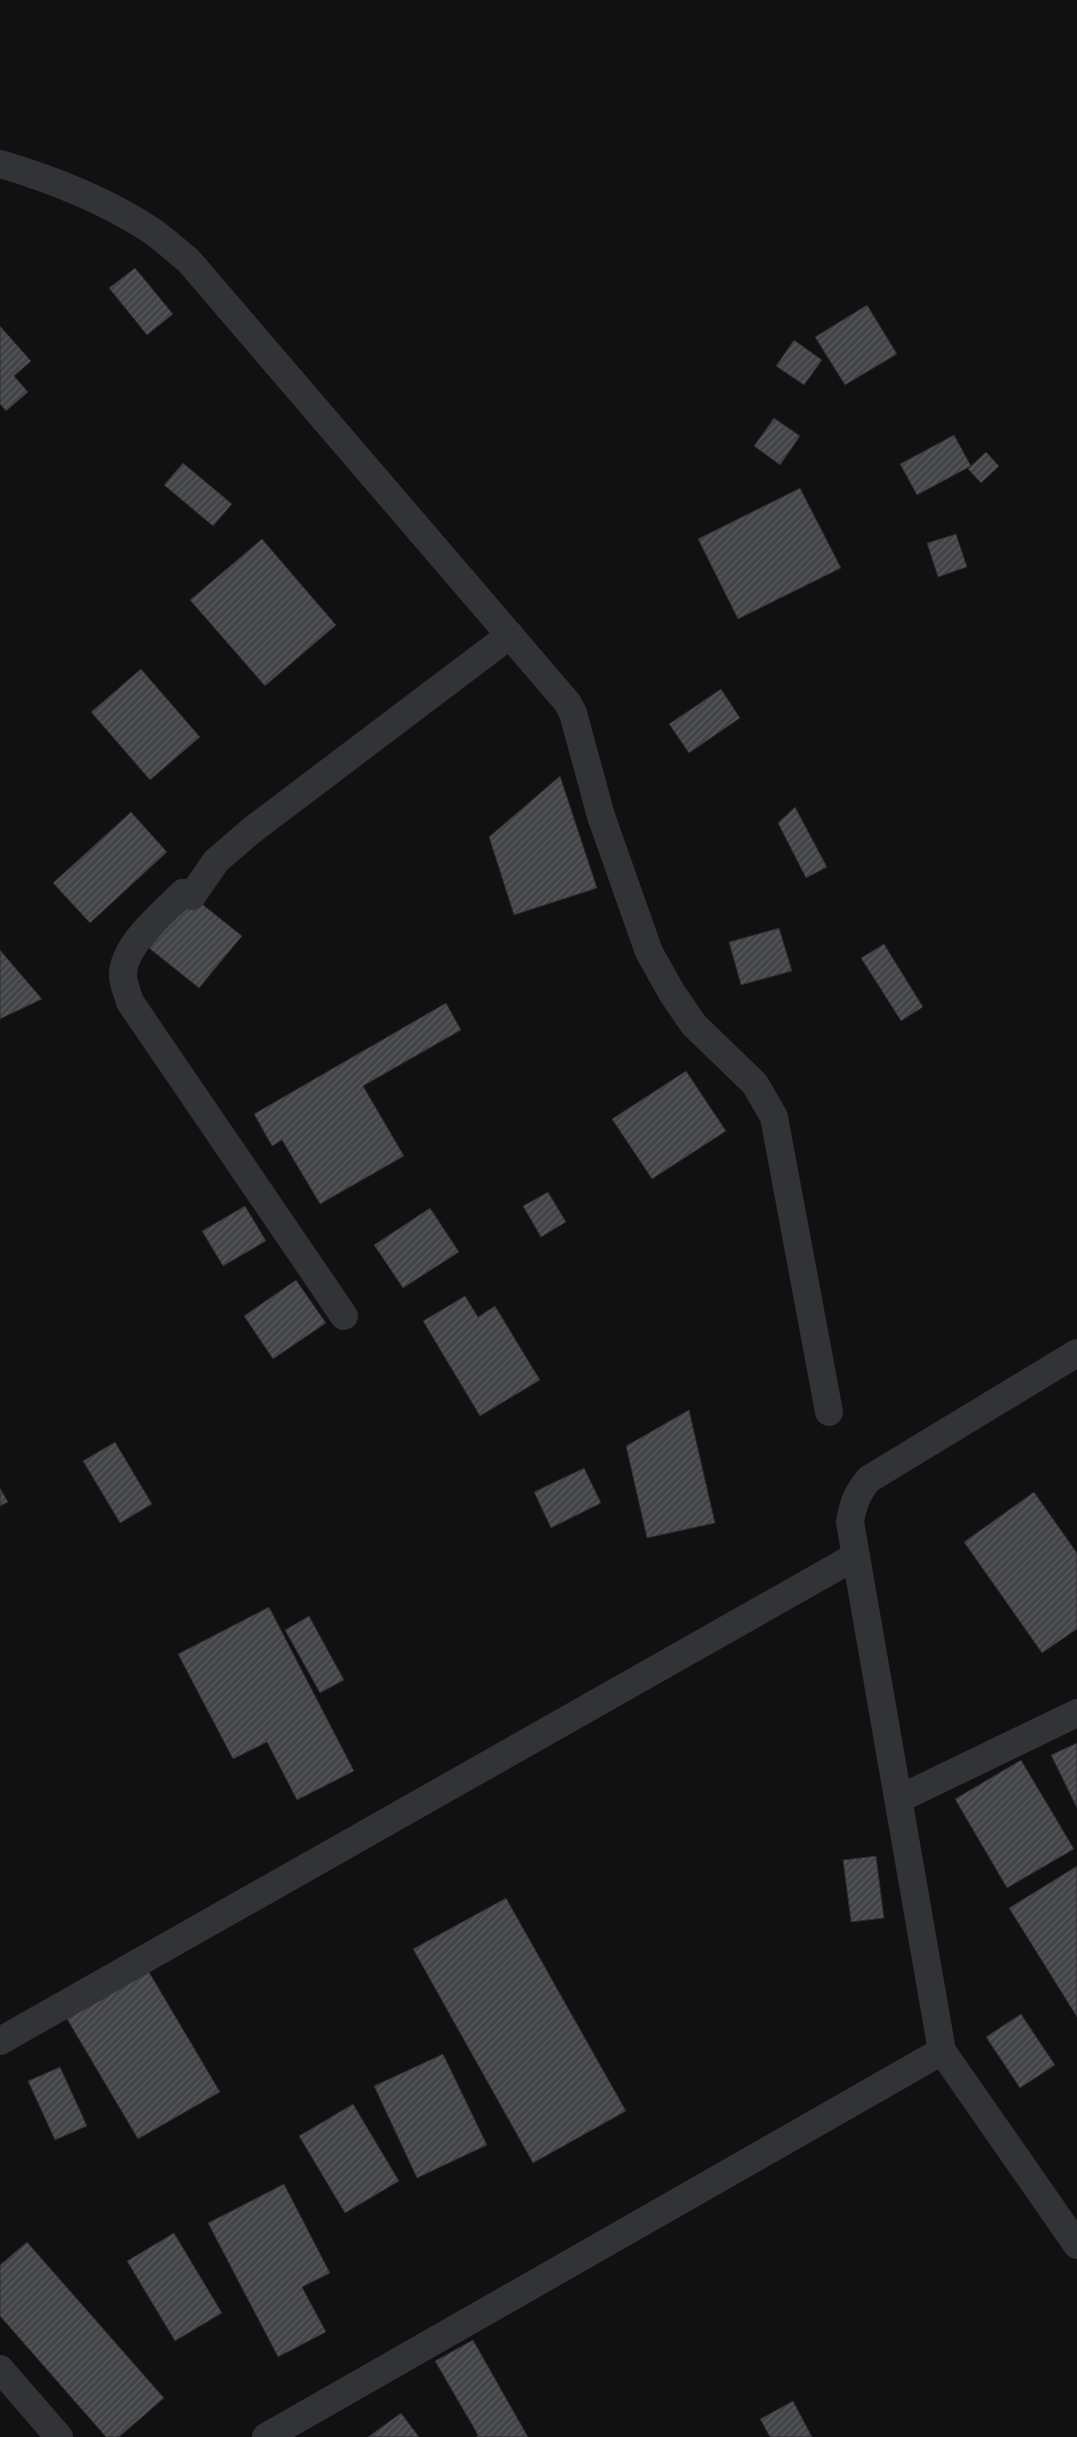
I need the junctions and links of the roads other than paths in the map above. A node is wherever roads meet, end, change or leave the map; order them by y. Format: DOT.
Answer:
graph roads {
  1 [pos="0,164"];
  2 [pos="510,635"];
  3 [pos="344,1316"];
  4 [pos="1077,1353"];
  5 [pos="829,1412"];
  6 [pos="856,1556"];
  7 [pos="1077,1713"];
  8 [pos="899,1799"];
  9 [pos="0,2041"];
  10 [pos="942,2051"];
  11 [pos="1077,2244"];
  12 [pos="0,2369"];
  13 [pos="274,2435"];
  14 [pos="59,2437"];
  1 -- 2 [label="street"];
  2 -- 3 [label="street"];
  2 -- 5 [label="street"];
  4 -- 6 [label="street"];
  6 -- 8 [label="street"];
  6 -- 9 [label="street"];
  7 -- 8 [label="street"];
  8 -- 10 [label="street"];
  10 -- 11 [label="street"];
  10 -- 13 [label="street"];
  12 -- 14 [label="street"];
}
